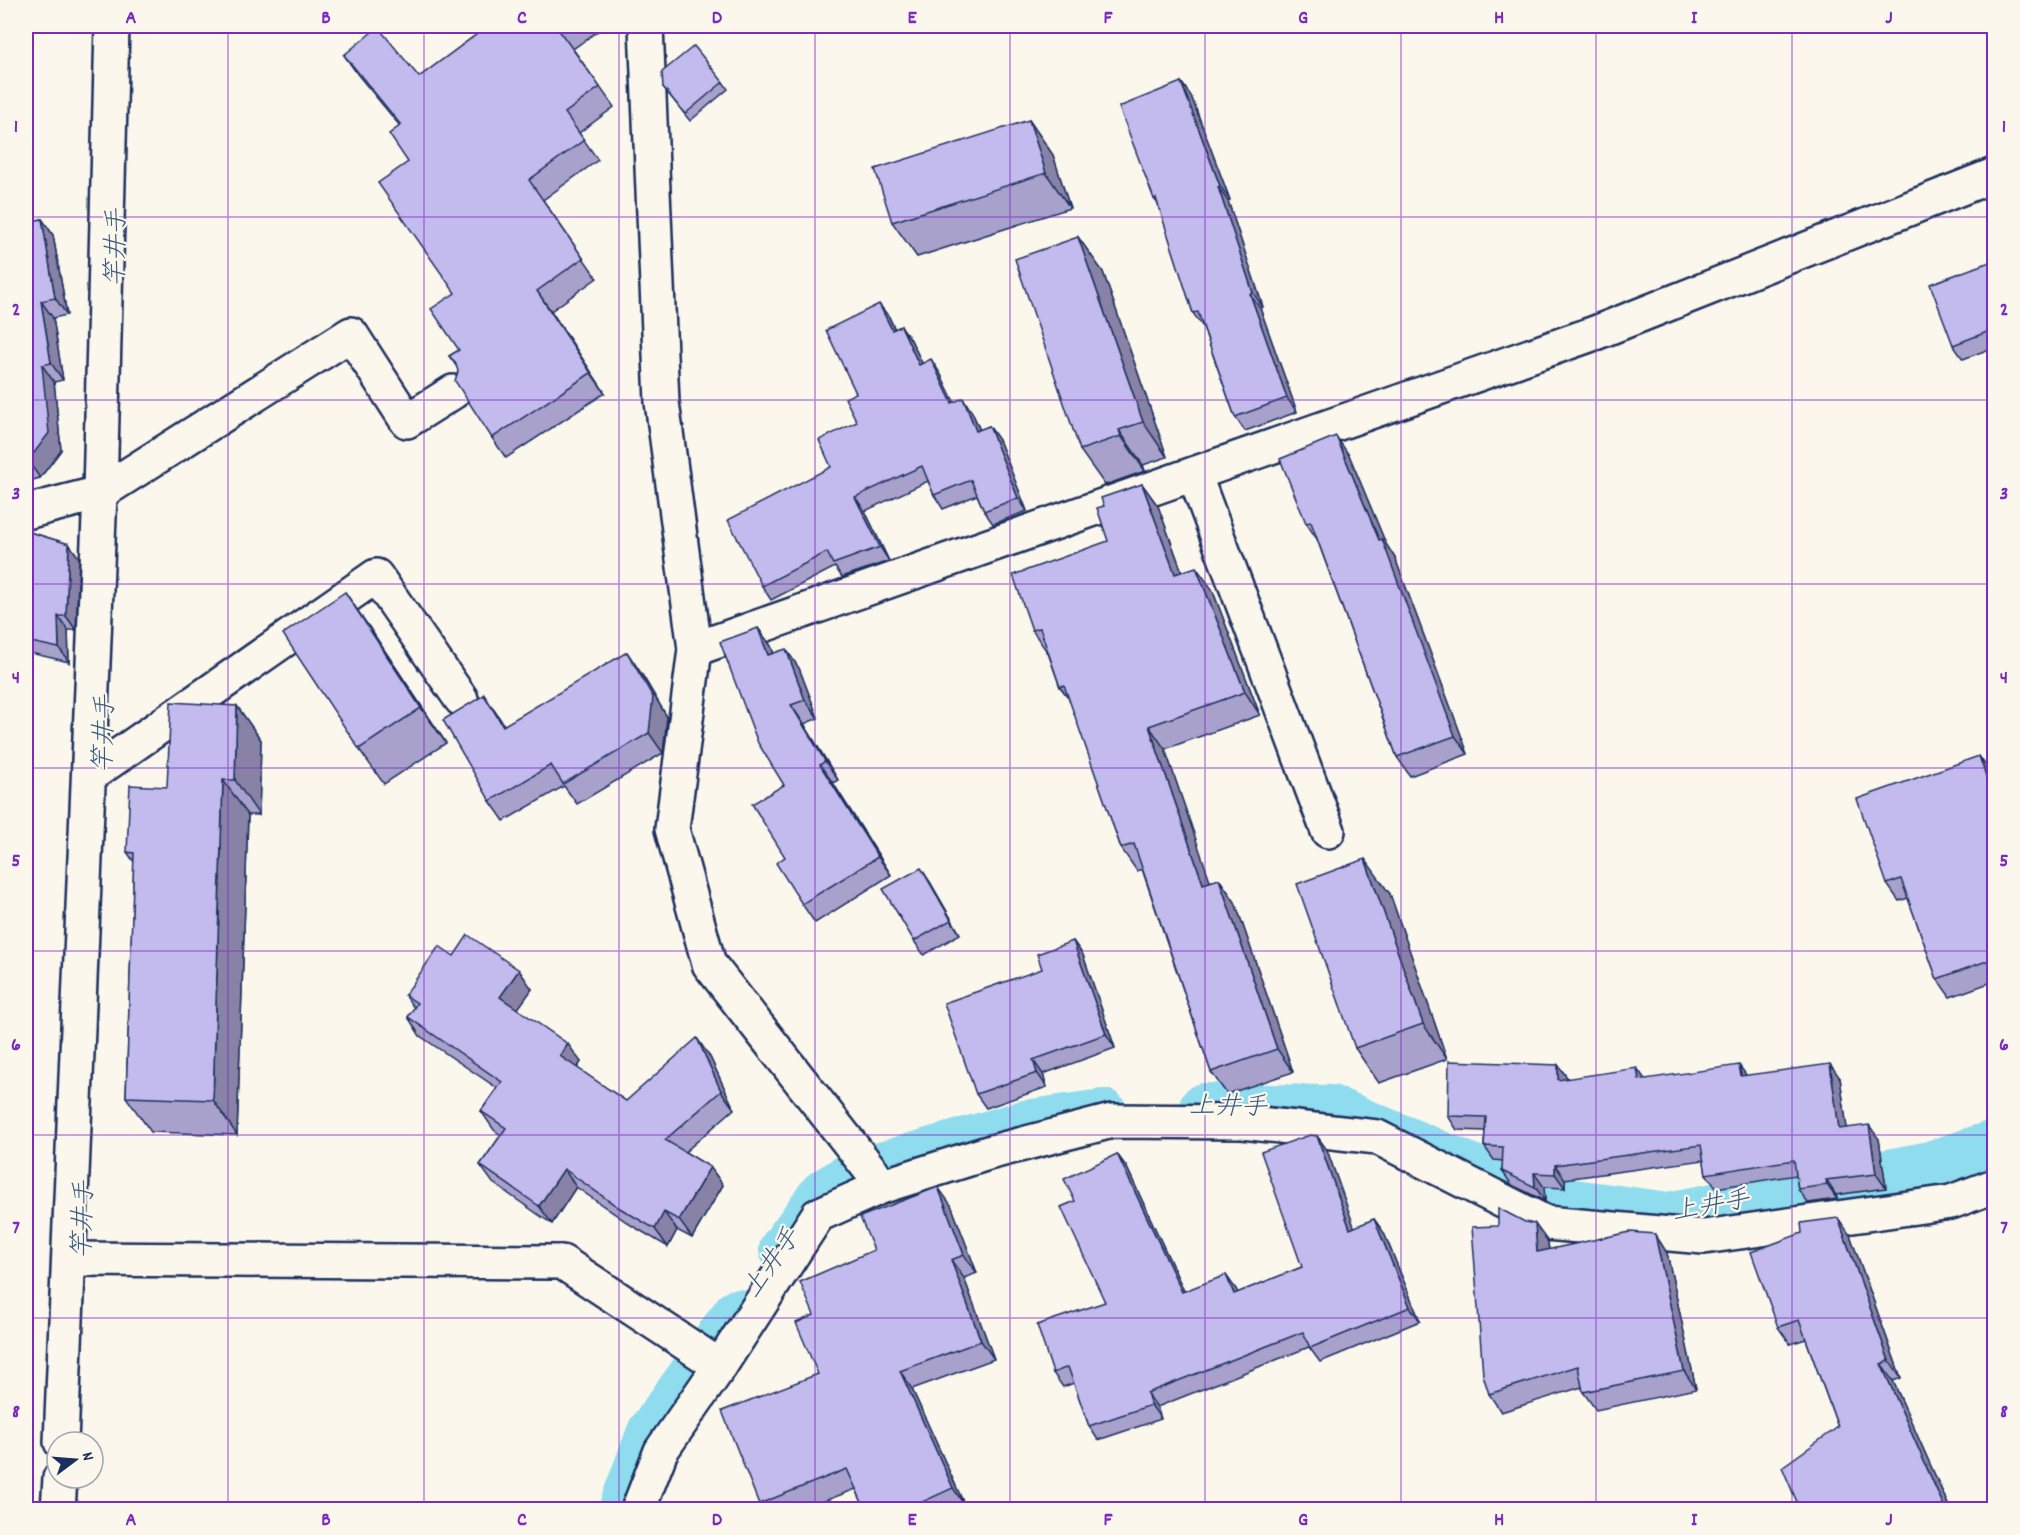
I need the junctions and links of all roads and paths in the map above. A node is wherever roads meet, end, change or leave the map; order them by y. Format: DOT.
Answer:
graph roads {
  1 [pos="112,26"];
  2 [pos="646,26"];
  3 [pos="1995,175"];
  4 [pos="453,392"];
  5 [pos="1194,474"];
  6 [pos="100,493"];
  7 [pos="26,512"];
  8 [pos="695,650"];
  9 [pos="461,699"];
  10 [pos="89,776"];
  11 [pos="1328,831"];
  12 [pos="882,1186"];
  13 [pos="1995,1186"];
  14 [pos="70,1258"];
  15 [pos="720,1366"];
  16 [pos="63,1430"];
  17 [pos="59,1490"];
  18 [pos="58,1509"];
  19 [pos="638,1509"];
  1 -- 6 [label="street"];
  2 -- 8 [label="street"];
  3 -- 5 [label="street"];
  4 -- 6 [label="street"];
  5 -- 8 [label="street"];
  5 -- 11 [label="street"];
  6 -- 7 [label="street"];
  6 -- 10 [label="street"];
  8 -- 12 [label="street"];
  9 -- 10 [label="street"];
  10 -- 14 [label="street"];
  12 -- 13 [label="street"];
  12 -- 15 [label="street"];
  14 -- 15 [label="street"];
  14 -- 16 [label="street"];
  15 -- 19 [label="street"];
  17 -- 18 [label="street"];
}
